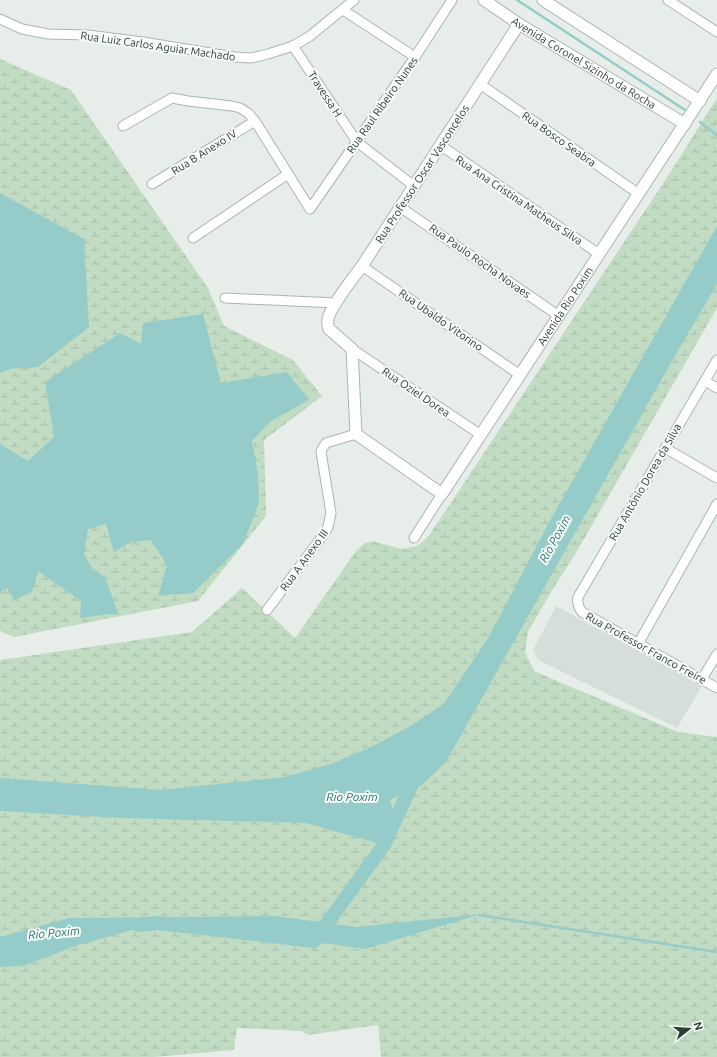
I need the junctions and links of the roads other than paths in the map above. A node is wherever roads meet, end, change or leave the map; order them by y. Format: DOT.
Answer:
graph roads {
  1 [pos="354,0"];
  2 [pos="452,0"];
  3 [pos="484,0"];
  4 [pos="543,0"];
  5 [pos="668,0"];
  6 [pos="343,10"];
  7 [pos="0,19"];
  8 [pos="518,24"];
  9 [pos="717,32"];
  10 [pos="293,46"];
  11 [pos="415,57"];
  12 [pos="717,74"];
  13 [pos="480,84"];
  14 [pos="700,101"];
  15 [pos="255,121"];
  16 [pos="685,124"];
  17 [pos="124,126"];
  18 [pos="356,142"];
  19 [pos="440,145"];
  20 [pos="288,174"];
  21 [pos="152,184"];
  22 [pos="414,186"];
  23 [pos="638,194"];
  24 [pos="400,207"];
  25 [pos="193,238"];
  26 [pos="599,254"];
  27 [pos="362,266"];
  28 [pos="225,298"];
  29 [pos="337,302"];
  30 [pos="559,316"];
  31 [pos="352,349"];
  32 [pos="717,360"];
  33 [pos="520,375"];
  34 [pos="705,381"];
  35 [pos="717,388"];
  36 [pos="356,434"];
  37 [pos="481,435"];
  38 [pos="665,448"];
  39 [pos="717,478"];
  40 [pos="442,494"];
  41 [pos="717,504"];
  42 [pos="414,538"];
  43 [pos="578,605"];
  44 [pos="267,610"];
  45 [pos="638,644"];
  46 [pos="717,654"];
  47 [pos="702,679"];
  48 [pos="717,688"];
  1 -- 6 [label="street, Rua Luiz Carlos Aguiar Machado"];
  2 -- 11 [label="street, Rua Raul Ribeiro Nunes"];
  3 -- 8 [label="street, Avenida Coronel Sizinho da Rocha"];
  4 -- 14 [label="street"];
  5 -- 9 [label="street"];
  6 -- 10 [label="street, Rua Luiz Carlos Aguiar Machado"];
  6 -- 11 [label="street"];
  7 -- 10 [label="street, Rua Luiz Carlos Aguiar Machado"];
  8 -- 13 [label="street, Rua Professor Oscar Vasconcelos"];
  8 -- 16 [label="street, Avenida Coronel Sizinho da Rocha"];
  10 -- 18 [label="street, Travessa H"];
  11 -- 18 [label="street, Rua Raul Ribeiro Nunes"];
  12 -- 14 [label="street, Avenida Rio Poxim"];
  13 -- 19 [label="street, Rua Professor Oscar Vasconcelos"];
  13 -- 23 [label="street, Rua Bosco Seabra"];
  14 -- 16 [label="street, Avenida Rio Poxim"];
  15 -- 17 [label="street"];
  15 -- 20 [label="street"];
  15 -- 21 [label="street, Rua B Anexo IV"];
  16 -- 23 [label="street, Avenida Rio Poxim"];
  18 -- 20 [label="street, Rua Raul Ribeiro Nunes"];
  18 -- 22 [label="street, Travessa H"];
  19 -- 22 [label="street, Rua Professor Oscar Vasconcelos"];
  19 -- 26 [label="street, Rua Ana Cristina Matheus Silva"];
  20 -- 25 [label="street"];
  22 -- 24 [label="street, Rua Professor Oscar Vasconcelos"];
  23 -- 26 [label="street, Avenida Rio Poxim"];
  24 -- 27 [label="street, Rua Professor Oscar Vasconcelos"];
  24 -- 30 [label="street, Rua Paulo Rocha Novaes"];
  26 -- 30 [label="street, Avenida Rio Poxim"];
  27 -- 29 [label="street, Rua Professor Oscar Vasconcelos"];
  27 -- 33 [label="street, Rua Ubaldo Vitorino"];
  28 -- 29 [label="street"];
  29 -- 31 [label="street, Rua Professor Oscar Vasconcelos"];
  30 -- 33 [label="street, Avenida Rio Poxim"];
  31 -- 36 [label="street"];
  31 -- 37 [label="street, Rua Oziel Dorea"];
  32 -- 34 [label="street, Rua Antônio Dorea da Silva"];
  33 -- 37 [label="street, Avenida Rio Poxim"];
  34 -- 35 [label="street"];
  34 -- 38 [label="street, Rua Antônio Dorea da Silva"];
  36 -- 40 [label="street"];
  36 -- 44 [label="street, Rua A Anexo III"];
  37 -- 40 [label="street, Avenida Rio Poxim"];
  38 -- 39 [label="street"];
  38 -- 43 [label="street, Rua Antônio Dorea da Silva"];
  40 -- 42 [label="street, Avenida Rio Poxim"];
  41 -- 45 [label="street"];
  43 -- 45 [label="street, Rua Professor Franco Freire"];
  45 -- 47 [label="street, Rua Professor Franco Freire"];
  46 -- 47 [label="street"];
  47 -- 48 [label="street, Rua Professor Franco Freire"];
}
